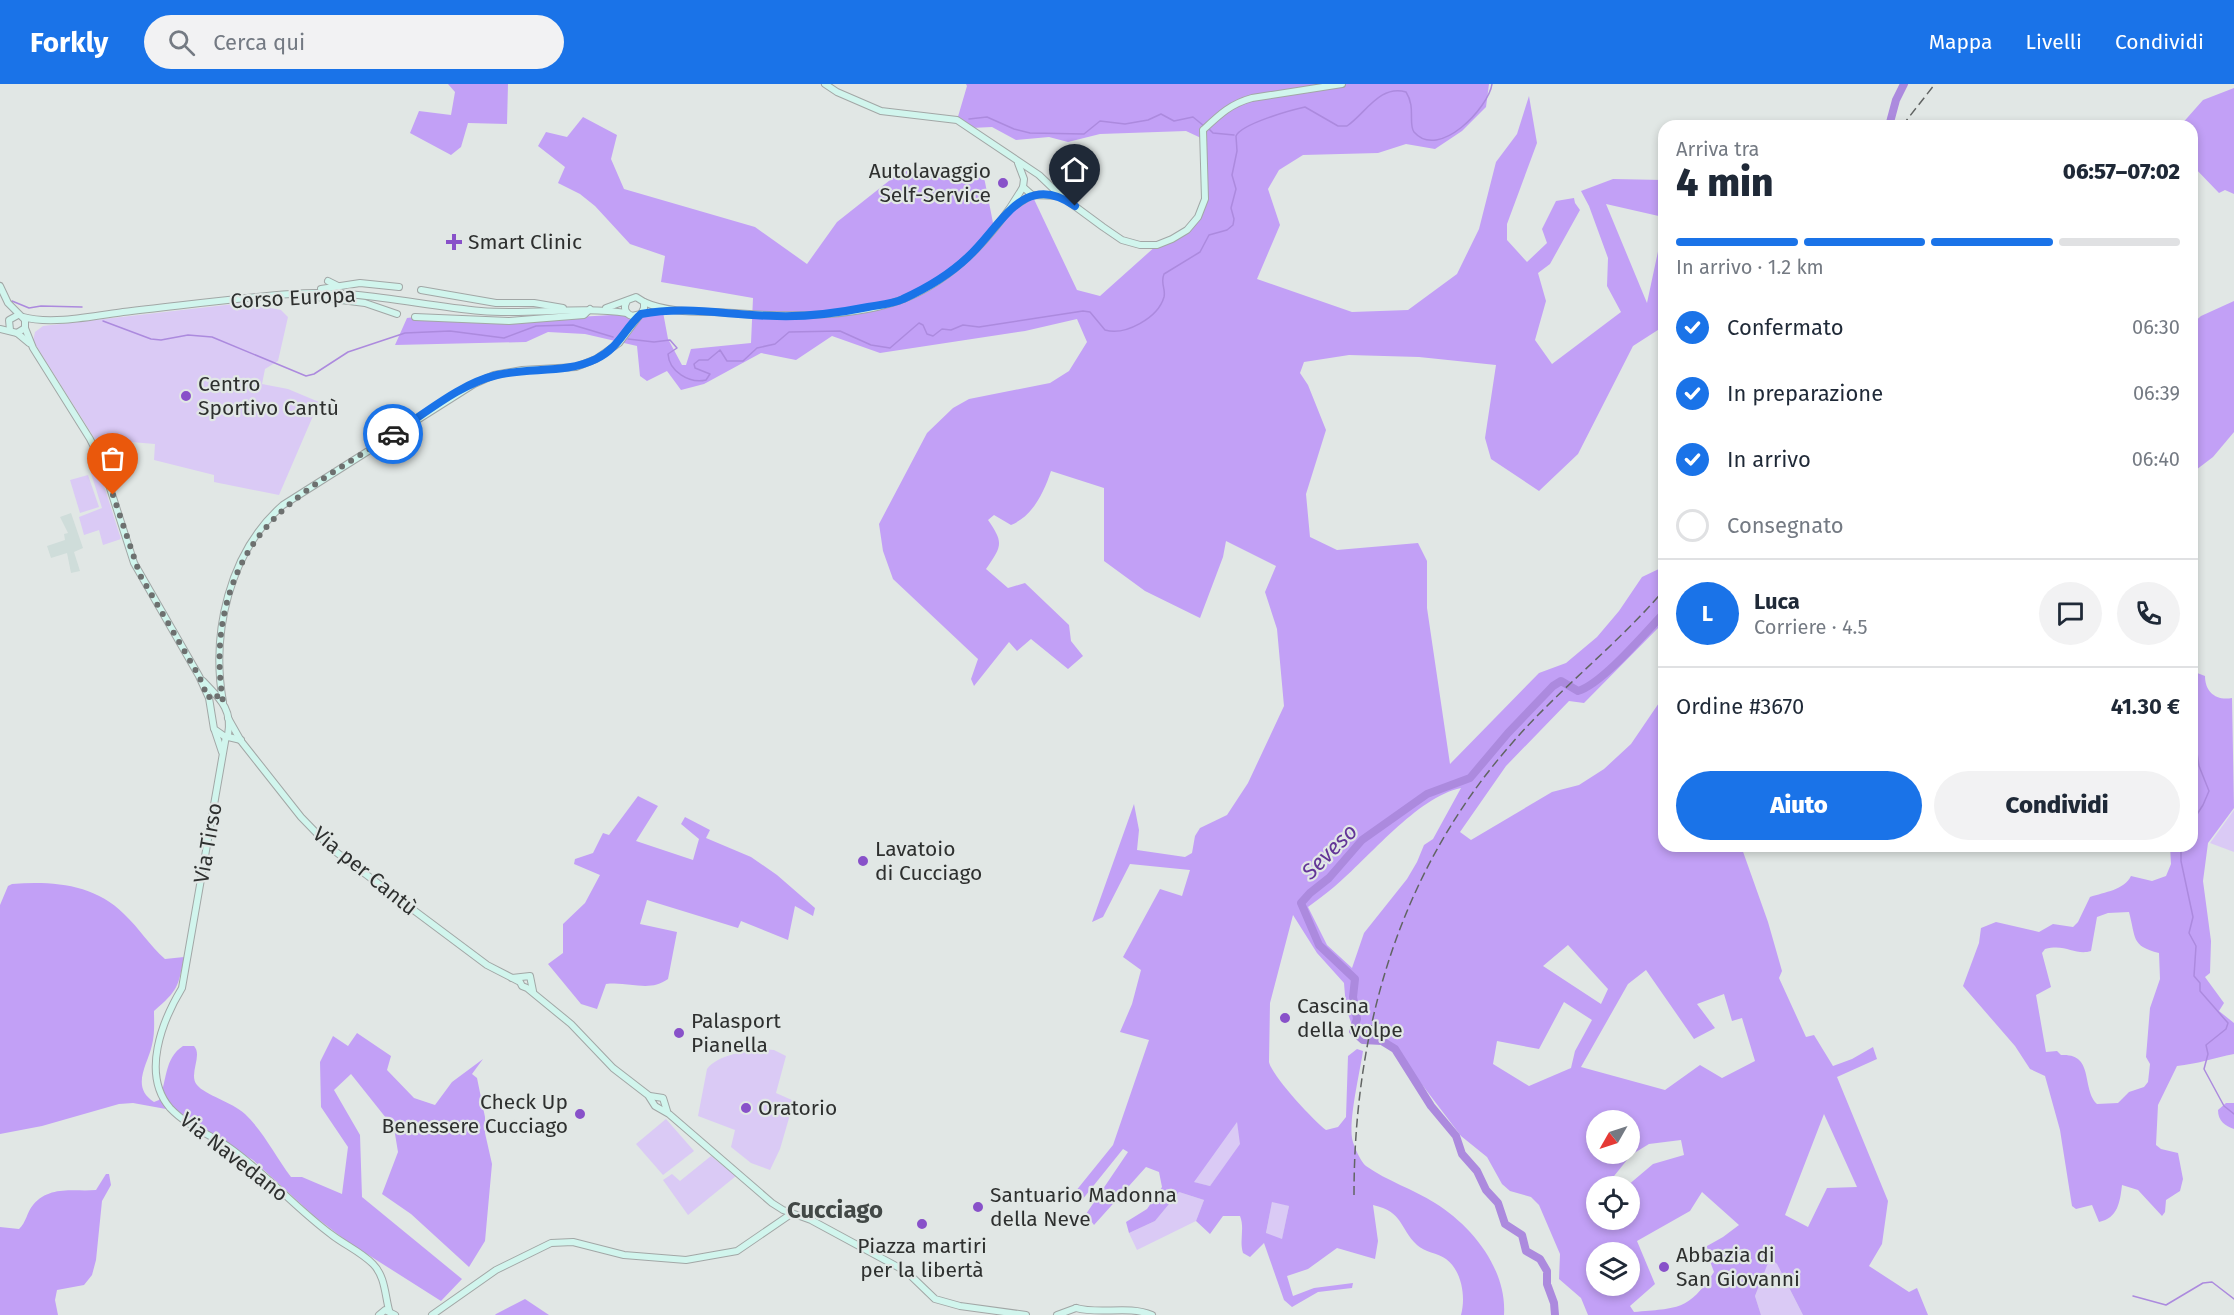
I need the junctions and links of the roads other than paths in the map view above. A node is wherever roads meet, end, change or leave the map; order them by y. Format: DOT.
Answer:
graph roads {
  1 [pos="825,84"];
  2 [pos="1342,84"];
  3 [pos="1018,163"];
  4 [pos="1034,173"];
  5 [pos="1024,179"];
  6 [pos="1043,179"];
  7 [pos="1023,187"];
  8 [pos="1035,194"];
  9 [pos="1061,196"];
  10 [pos="1011,208"];
  11 [pos="328,281"];
  12 [pos="0,286"];
  13 [pos="338,286"];
  14 [pos="399,287"];
  15 [pos="421,290"];
  16 [pos="290,294"];
  17 [pos="627,301"];
  18 [pos="644,302"];
  19 [pos="8,303"];
  20 [pos="590,309"];
  21 [pos="602,309"];
  22 [pos="667,309"];
  23 [pos="575,310"];
  24 [pos="397,314"];
  25 [pos="628,314"];
  26 [pos="640,315"];
  27 [pos="21,316"];
  28 [pos="415,317"];
  29 [pos="56,319"];
  30 [pos="11,326"];
  31 [pos="25,327"];
  32 [pos="0,328"];
  33 [pos="629,328"];
  34 [pos="33,348"];
  35 [pos="220,682"];
  36 [pos="212,694"];
  37 [pos="223,702"];
  38 [pos="228,718"];
  39 [pos="214,729"];
  40 [pos="227,736"];
  41 [pos="242,741"];
  42 [pos="222,753"];
  43 [pos="189,951"];
  44 [pos="520,979"];
  45 [pos="529,987"];
  46 [pos="654,1100"];
  47 [pos="662,1106"];
  48 [pos="778,1207"];
  49 [pos="791,1214"];
  50 [pos="776,1223"];
  51 [pos="1071,1311"];
  52 [pos="386,1313"];
  53 [pos="1091,1313"];
  54 [pos="432,1315"];
  55 [pos="1026,1315"];
  56 [pos="1057,1315"];
  57 [pos="1081,1315"];
  58 [pos="1152,1315"];
  1 -- 3 [label="main road"];
  2 -- 9 [label="main road"];
  3 -- 4 [label="main road"];
  3 -- 5 [label="main road"];
  4 -- 5 [label="main road"];
  4 -- 6 [label="main road"];
  5 -- 7 [label="main road"];
  6 -- 8 [label="main road"];
  6 -- 9 [label="main road"];
  7 -- 8 [label="main road"];
  7 -- 10 [label="main road, Corso Europa"];
  8 -- 9 [label="main road"];
  8 -- 10 [label="main road"];
  10 -- 22 [label="main road, Corso Europa"];
  11 -- 13 [label="main road"];
  12 -- 19 [label="main road"];
  13 -- 14 [label="main road"];
  13 -- 16 [label="main road"];
  15 -- 23 [label="main road"];
  16 -- 23 [label="main road, Corso Europa"];
  16 -- 24 [label="main road"];
  16 -- 29 [label="main road, Corso Europa"];
  17 -- 18 [label="main road, Corso Europa"];
  17 -- 21 [label="main road, Corso Europa"];
  17 -- 25 [label="main road"];
  18 -- 22 [label="main road, Corso Europa"];
  18 -- 26 [label="main road"];
  19 -- 27 [label="main road"];
  19 -- 30 [label="main road"];
  20 -- 21 [label="main road, Corso Europa"];
  20 -- 23 [label="main road, Corso Europa"];
  20 -- 28 [label="main road"];
  21 -- 25 [label="main road, Corso Europa"];
  22 -- 26 [label="main road, Corso Europa"];
  25 -- 26 [label="main road, Corso Europa"];
  25 -- 33 [label="main road"];
  26 -- 33 [label="main road"];
  27 -- 29 [label="main road, Corso Europa"];
  27 -- 30 [label="main road"];
  27 -- 31 [label="main road"];
  29 -- 31 [label="main road, Corso Europa"];
  30 -- 31 [label="main road, Corso Europa"];
  30 -- 32 [label="main road"];
  30 -- 34 [label="main road"];
  31 -- 34 [label="main road"];
  33 -- 35 [label="main road"];
  34 -- 36 [label="main road"];
  35 -- 36 [label="main road"];
  35 -- 37 [label="main road"];
  36 -- 37 [label="main road"];
  36 -- 39 [label="main road"];
  37 -- 38 [label="main road"];
  38 -- 40 [label="main road, Via Tirso"];
  38 -- 41 [label="main road, Via per Cantù"];
  39 -- 40 [label="main road, Via per Cantù"];
  39 -- 42 [label="main road"];
  40 -- 41 [label="main road, Via per Cantù"];
  40 -- 42 [label="main road, Via Tirso"];
  41 -- 44 [label="main road, Via per Cantù"];
  42 -- 43 [label="main road, Via Tirso"];
  43 -- 52 [label="main road, Via Navedano"];
  44 -- 45 [label="main road"];
  44 -- 45 [label="main road"];
  45 -- 46 [label="main road"];
  46 -- 47 [label="main road"];
  46 -- 47 [label="main road"];
  47 -- 48 [label="main road"];
  48 -- 49 [label="main road"];
  48 -- 50 [label="main road"];
  49 -- 50 [label="main road"];
  49 -- 55 [label="main road"];
  50 -- 54 [label="main road"];
  51 -- 53 [label="main road"];
  51 -- 56 [label="main road"];
  51 -- 57 [label="main road"];
  53 -- 57 [label="main road"];
  53 -- 58 [label="main road"];
}
